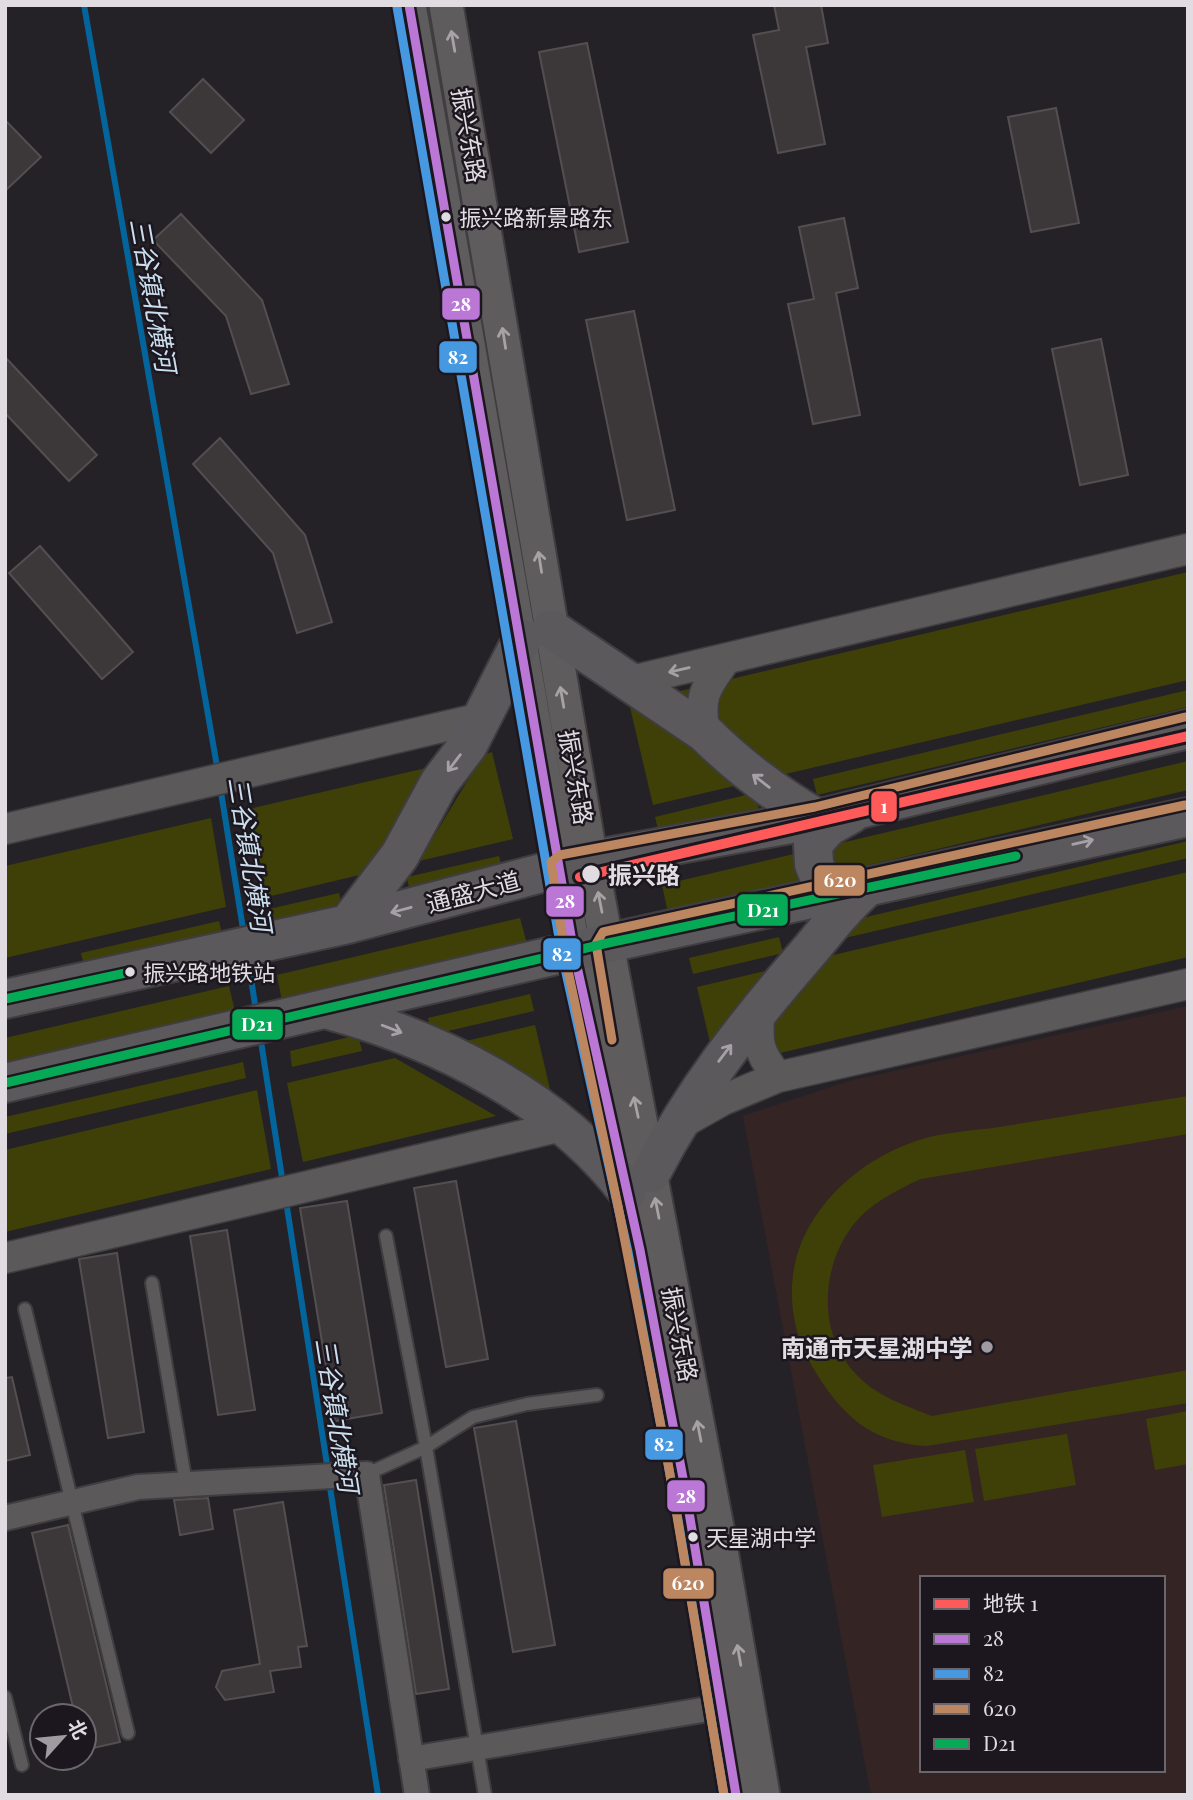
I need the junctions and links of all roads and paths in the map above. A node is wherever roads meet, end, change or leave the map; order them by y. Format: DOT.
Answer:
graph roads {
  1 [pos="409,5"];
  2 [pos="446,5"];
  3 [pos="1188,549"];
  4 [pos="536,634"];
  5 [pos="726,659"];
  6 [pos="631,681"];
  7 [pos="481,718"];
  8 [pos="1188,729"];
  9 [pos="705,733"];
  10 [pos="859,810"];
  11 [pos="1188,817"];
  12 [pos="817,819"];
  13 [pos="5,829"];
  14 [pos="576,864"];
  15 [pos="854,891"];
  16 [pos="348,924"];
  17 [pos="591,948"];
  18 [pos="1188,984"];
  19 [pos="5,999"];
  20 [pos="760,1006"];
  21 [pos="327,1009"];
  22 [pos="778,1077"];
  23 [pos="5,1083"];
  24 [pos="562,1126"];
  25 [pos="676,1126"];
  26 [pos="639,1182"];
  27 [pos="386,1236"];
  28 [pos="5,1258"];
  29 [pos="152,1283"];
  30 [pos="25,1309"];
  31 [pos="597,1395"];
  32 [pos="426,1447"];
  33 [pos="367,1474"];
  34 [pos="186,1484"];
  35 [pos="74,1502"];
  36 [pos="5,1518"];
  37 [pos="5,1697"];
  38 [pos="734,1705"];
  39 [pos="128,1733"];
  40 [pos="476,1748"];
  41 [pos="411,1759"];
  42 [pos="22,1765"];
  43 [pos="417,1795"];
  44 [pos="485,1795"];
  45 [pos="736,1795"];
  46 [pos="763,1795"];
  1 -- 4 [label="main road, 振兴东路"];
  4 -- 2 [label="main road, 振兴东路, one-way"];
  3 -- 5 [label="street"];
  4 -- 6 [label="main road"];
  4 -- 7 [label="main road"];
  4 -- 14 [label="main road, 振兴东路"];
  5 -- 6 [label="street, one-way"];
  5 -- 9 [label="street"];
  6 -- 9 [label="main road"];
  7 -- 13 [label="street"];
  7 -- 16 [label="main road, one-way"];
  8 -- 10 [label="main road, 通盛大道"];
  12 -- 9 [label="main road, one-way"];
  10 -- 12 [label="main road, 通盛大道"];
  10 -- 15 [label="main road"];
  15 -- 11 [label="main road, one-way"];
  12 -- 14 [label="main road, 通盛大道"];
  14 -- 16 [label="main road, 通盛大道, one-way"];
  14 -- 17 [label="main road, 振兴东路"];
  15 -- 17 [label="main road"];
  15 -- 20 [label="main road"];
  16 -- 19 [label="main road, 通盛大道"];
  17 -- 21 [label="main road"];
  17 -- 26 [label="main road, 振兴东路"];
  18 -- 22 [label="street"];
  20 -- 22 [label="street"];
  25 -- 20 [label="main road, one-way"];
  21 -- 23 [label="main road"];
  21 -- 24 [label="main road, one-way"];
  22 -- 25 [label="street"];
  24 -- 26 [label="main road"];
  24 -- 28 [label="street"];
  25 -- 26 [label="main road"];
  26 -- 38 [label="main road, 振兴东路"];
  27 -- 32 [label="lane"];
  29 -- 34 [label="lane"];
  30 -- 35 [label="lane"];
  31 -- 32 [label="lane"];
  32 -- 33 [label="lane"];
  32 -- 40 [label="lane"];
  33 -- 34 [label="street"];
  33 -- 41 [label="street"];
  34 -- 35 [label="street"];
  35 -- 36 [label="street"];
  35 -- 39 [label="lane"];
  37 -- 42 [label="lane"];
  38 -- 40 [label="street"];
  38 -- 45 [label="main road, 振兴东路"];
  38 -- 46 [label="main road, 振兴东路"];
  40 -- 41 [label="street"];
  40 -- 44 [label="lane"];
  41 -- 43 [label="street"];
}
